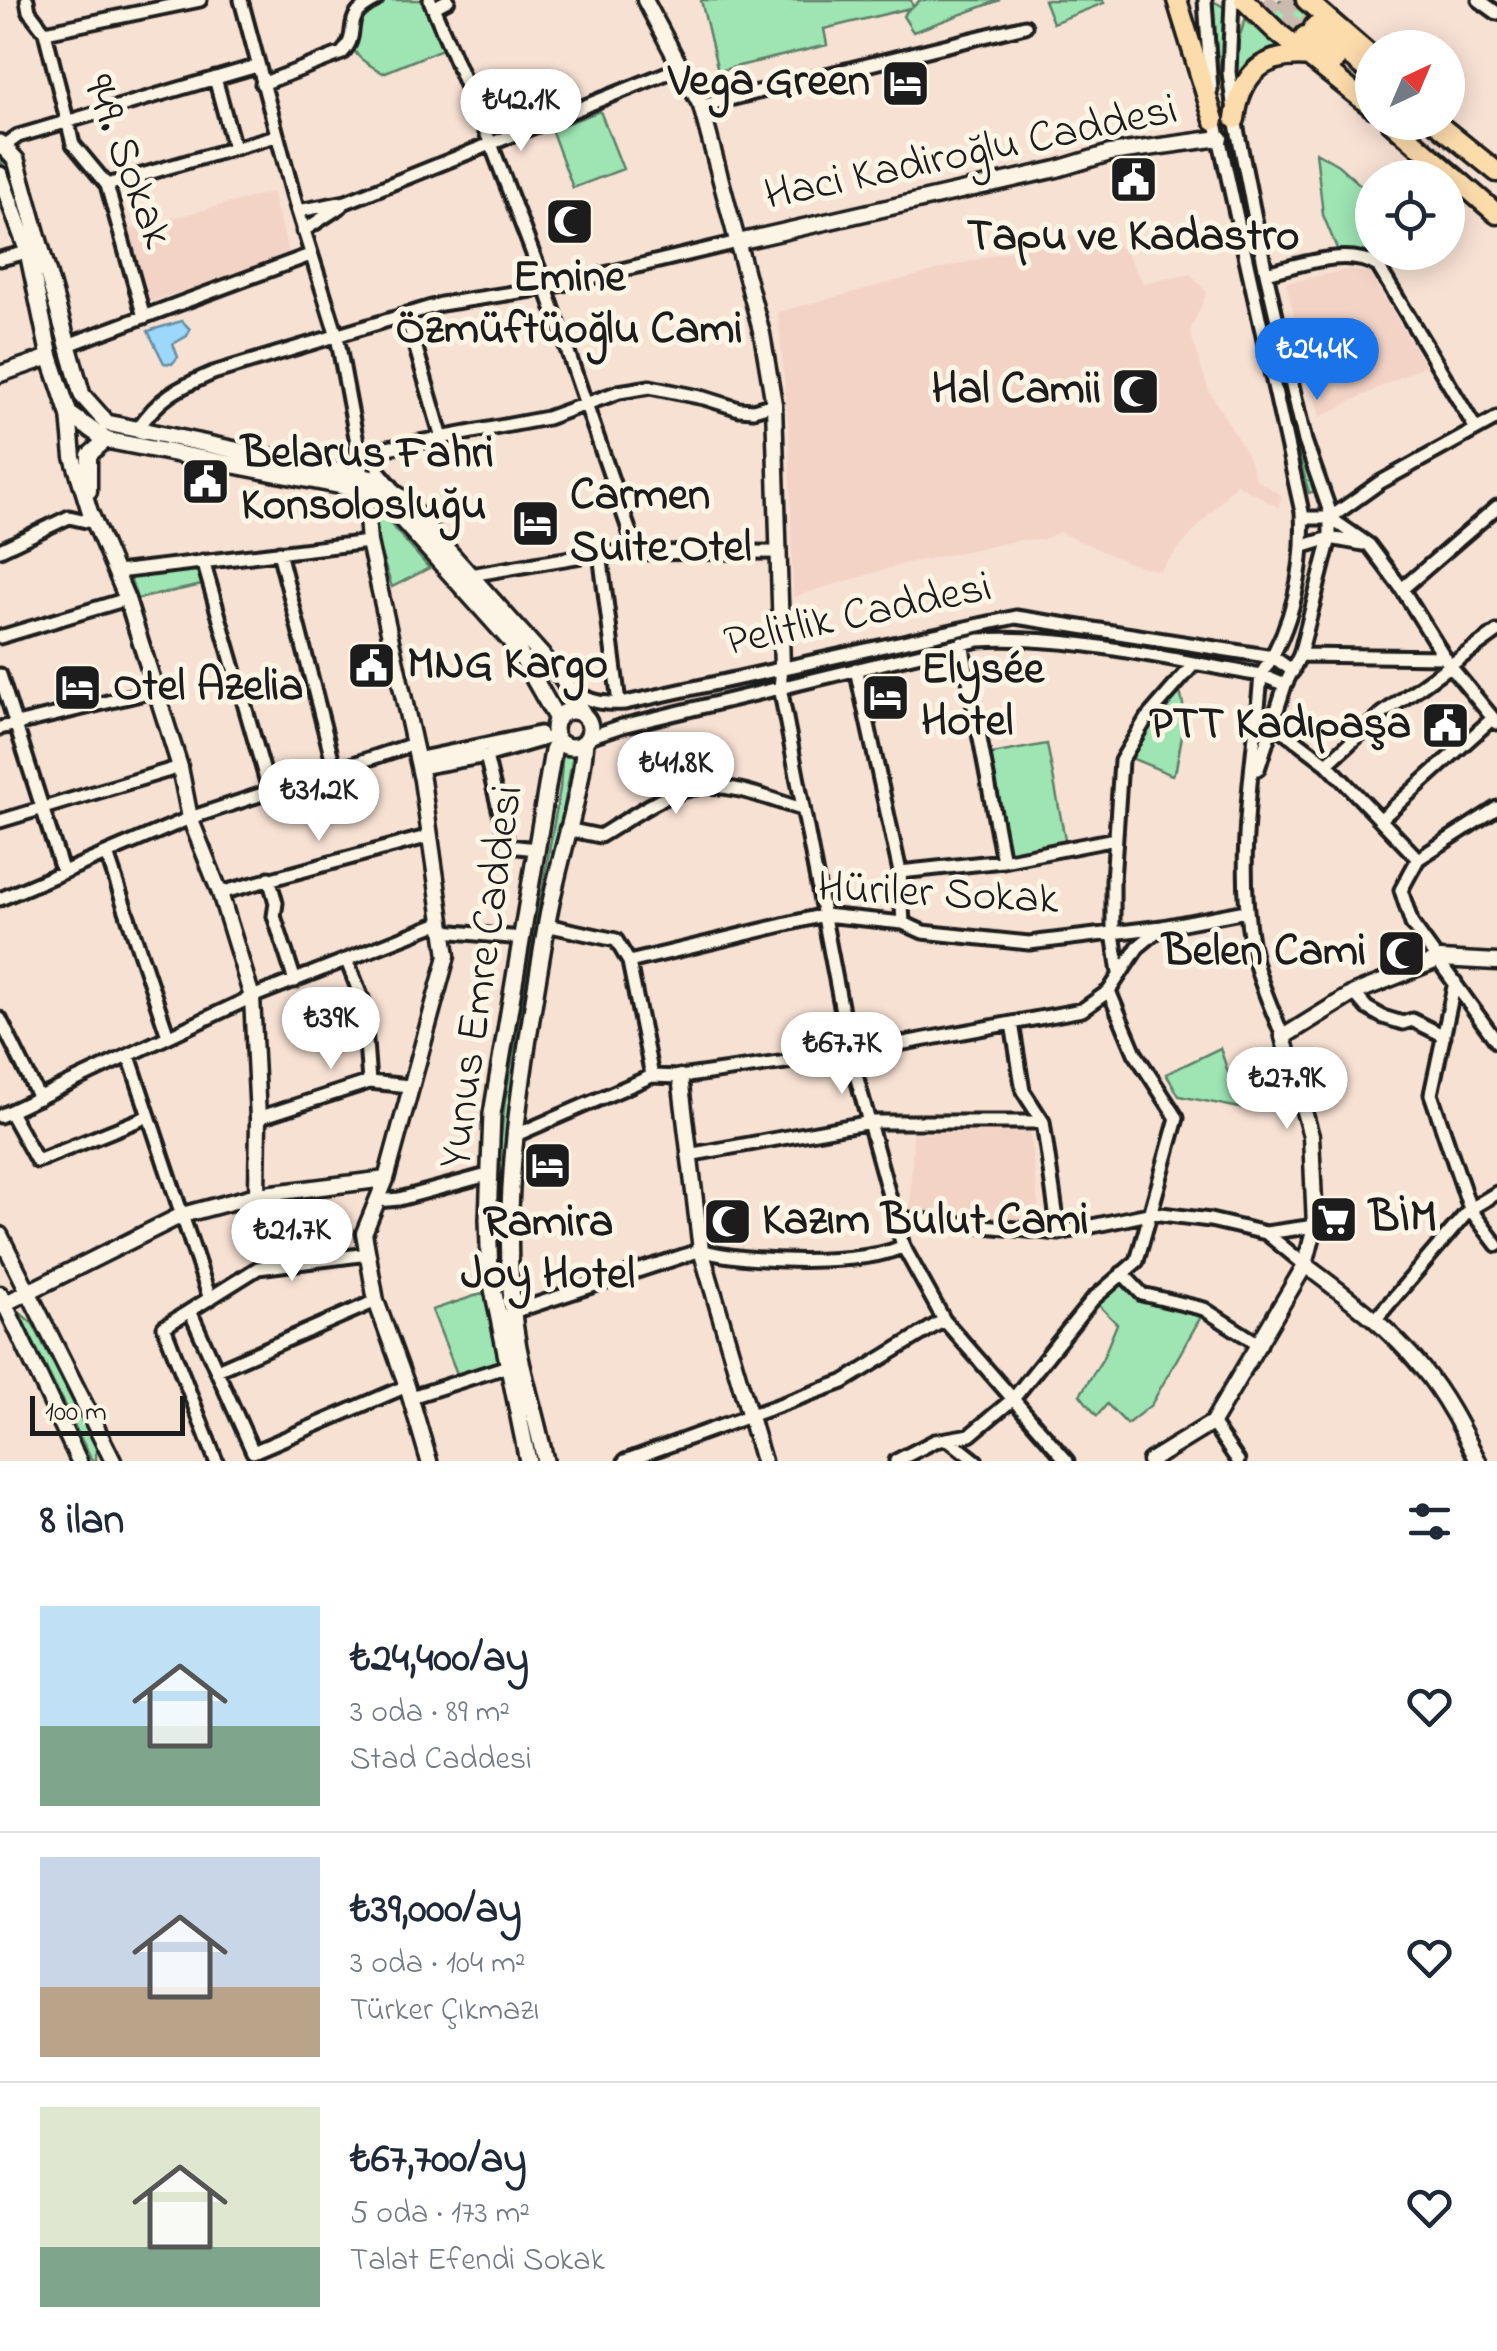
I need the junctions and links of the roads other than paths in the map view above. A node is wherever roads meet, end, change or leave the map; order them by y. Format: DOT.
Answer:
graph roads {
  1 [pos="26,0"];
  2 [pos="200,0"];
  3 [pos="241,0"];
  4 [pos="376,0"];
  5 [pos="448,0"];
  6 [pos="646,0"];
  7 [pos="1177,0"];
  8 [pos="1205,0"];
  9 [pos="1232,0"];
  10 [pos="1244,0"];
  11 [pos="1274,0"];
  12 [pos="1306,0"];
  13 [pos="1480,0"];
  14 [pos="174,3"];
  15 [pos="432,4"];
  16 [pos="1497,13"];
  17 [pos="1025,26"];
  18 [pos="1276,31"];
  19 [pos="45,32"];
  20 [pos="1355,42"];
  21 [pos="1312,58"];
  22 [pos="1355,63"];
  23 [pos="257,66"];
  24 [pos="682,67"];
  25 [pos="1355,77"];
  26 [pos="215,78"];
  27 [pos="262,84"];
  28 [pos="1355,92"];
  29 [pos="701,106"];
  30 [pos="1236,119"];
  31 [pos="66,123"];
  32 [pos="1217,129"];
  33 [pos="1465,132"];
  34 [pos="276,136"];
  35 [pos="1412,140"];
  36 [pos="1428,140"];
  37 [pos="1457,140"];
  38 [pos="491,144"];
  39 [pos="1,146"];
  40 [pos="234,148"];
  41 [pos="1497,158"];
  42 [pos="1497,172"];
  43 [pos="0,175"];
  44 [pos="107,185"];
  45 [pos="1497,199"];
  46 [pos="346,202"];
  47 [pos="298,212"];
  48 [pos="1497,214"];
  49 [pos="303,231"];
  50 [pos="738,242"];
  51 [pos="28,252"];
  52 [pos="310,255"];
  53 [pos="0,259"];
  54 [pos="1266,273"];
  55 [pos="546,288"];
  56 [pos="406,314"];
  57 [pos="144,317"];
  58 [pos="337,336"];
  59 [pos="68,345"];
  60 [pos="50,357"];
  61 [pos="0,374"];
  62 [pos="774,404"];
  63 [pos="588,405"];
  64 [pos="70,414"];
  65 [pos="1497,418"];
  66 [pos="1476,429"];
  67 [pos="137,430"];
  68 [pos="442,438"];
  69 [pos="106,440"];
  70 [pos="364,484"];
  71 [pos="85,496"];
  72 [pos="399,496"];
  73 [pos="1497,507"];
  74 [pos="93,517"];
  75 [pos="69,518"];
  76 [pos="1302,518"];
  77 [pos="1330,518"];
  78 [pos="1330,538"];
  79 [pos="369,542"];
  80 [pos="1369,545"];
  81 [pos="1304,546"];
  82 [pos="0,550"];
  83 [pos="280,552"];
  84 [pos="600,552"];
  85 [pos="778,552"];
  86 [pos="637,553"];
  87 [pos="203,561"];
  88 [pos="116,572"];
  89 [pos="470,575"];
  90 [pos="1402,588"];
  91 [pos="127,599"];
  92 [pos="1497,632"];
  93 [pos="0,637"];
  94 [pos="962,644"];
  95 [pos="1300,655"];
  96 [pos="1273,657"];
  97 [pos="1448,662"];
  98 [pos="1194,664"];
  99 [pos="782,668"];
  100 [pos="856,669"];
  101 [pos="1294,670"];
  102 [pos="0,675"];
  103 [pos="1262,675"];
  104 [pos="562,678"];
  105 [pos="1285,684"];
  106 [pos="780,687"];
  107 [pos="157,690"];
  108 [pos="619,703"];
  109 [pos="583,714"];
  110 [pos="1277,716"];
  111 [pos="1495,720"];
  112 [pos="15,725"];
  113 [pos="0,728"];
  114 [pos="556,731"];
  115 [pos="587,740"];
  116 [pos="486,756"];
  117 [pos="417,757"];
  118 [pos="1327,764"];
  119 [pos="180,767"];
  120 [pos="335,770"];
  121 [pos="1252,787"];
  122 [pos="270,793"];
  123 [pos="42,808"];
  124 [pos="1497,808"];
  125 [pos="802,809"];
  126 [pos="190,818"];
  127 [pos="1381,819"];
  128 [pos="0,821"];
  129 [pos="566,829"];
  130 [pos="430,836"];
  131 [pos="1115,839"];
  132 [pos="536,849"];
  133 [pos="107,854"];
  134 [pos="1418,860"];
  135 [pos="1003,861"];
  136 [pos="62,870"];
  137 [pos="900,872"];
  138 [pos="269,878"];
  139 [pos="220,893"];
  140 [pos="0,898"];
  141 [pos="1246,911"];
  142 [pos="824,915"];
  143 [pos="902,923"];
  144 [pos="546,925"];
  145 [pos="442,926"];
  146 [pos="1162,926"];
  147 [pos="1113,933"];
  148 [pos="522,938"];
  149 [pos="1440,958"];
  150 [pos="348,961"];
  151 [pos="629,962"];
  152 [pos="1497,962"];
  153 [pos="1119,973"];
  154 [pos="295,981"];
  155 [pos="1456,982"];
  156 [pos="1109,992"];
  157 [pos="1354,994"];
  158 [pos="252,997"];
  159 [pos="0,1019"];
  160 [pos="1012,1023"];
  161 [pos="168,1036"];
  162 [pos="1283,1036"];
  163 [pos="1444,1036"];
  164 [pos="1497,1042"];
  165 [pos="850,1053"];
  166 [pos="129,1056"];
  167 [pos="652,1076"];
  168 [pos="680,1076"];
  169 [pos="369,1082"];
  170 [pos="410,1086"];
  171 [pos="39,1098"];
  172 [pos="5,1114"];
  173 [pos="148,1116"];
  174 [pos="258,1118"];
  175 [pos="872,1122"];
  176 [pos="1043,1122"];
  177 [pos="516,1134"];
  178 [pos="688,1155"];
  179 [pos="490,1174"];
  180 [pos="386,1178"];
  181 [pos="1497,1193"];
  182 [pos="257,1195"];
  183 [pos="377,1201"];
  184 [pos="1470,1209"];
  185 [pos="1153,1213"];
  186 [pos="182,1215"];
  187 [pos="896,1223"];
  188 [pos="1315,1226"];
  189 [pos="1059,1233"];
  190 [pos="1266,1233"];
  191 [pos="0,1235"];
  192 [pos="903,1246"];
  193 [pos="1497,1246"];
  194 [pos="701,1250"];
  195 [pos="368,1254"];
  196 [pos="1305,1265"];
  197 [pos="270,1266"];
  198 [pos="1122,1273"];
  199 [pos="28,1293"];
  200 [pos="210,1299"];
  201 [pos="2,1301"];
  202 [pos="376,1301"];
  203 [pos="513,1312"];
  204 [pos="191,1313"];
  205 [pos="944,1320"];
  206 [pos="1376,1320"];
  207 [pos="1260,1344"];
  208 [pos="508,1366"];
  209 [pos="216,1370"];
  210 [pos="409,1392"];
  211 [pos="1013,1399"];
  212 [pos="748,1418"];
  213 [pos="1212,1423"];
  214 [pos="948,1439"];
  215 [pos="78,1461"];
  216 [pos="113,1461"];
  217 [pos="216,1461"];
  218 [pos="429,1461"];
  219 [pos="528,1461"];
  220 [pos="545,1461"];
  221 [pos="624,1461"];
  222 [pos="763,1461"];
  223 [pos="896,1461"];
  224 [pos="976,1461"];
  225 [pos="1067,1461"];
  226 [pos="1150,1461"];
  227 [pos="1238,1461"];
  228 [pos="1478,1461"];
  1 -- 19 [label="street, 949. Sokak"];
  2 -- 14 [label="street"];
  3 -- 23 [label="street"];
  4 -- 27 [label="street"];
  5 -- 15 [label="street"];
  6 -- 24 [label="street"];
  7 -- 32 [label="highway"];
  8 -- 32 [label="street"];
  9 -- 30 [label="street"];
  10 -- 18 [label="highway"];
  11 -- 18 [label="highway"];
  12 -- 20 [label="highway"];
  13 -- 16 [label="street"];
  14 -- 19 [label="street"];
  15 -- 38 [label="street"];
  17 -- 29 [label="street"];
  18 -- 21 [label="highway"];
  19 -- 31 [label="street, 949. Sokak"];
  21 -- 28 [label="highway"];
  21 -- 30 [label="highway"];
  22 -- 25 [label="highway"];
  23 -- 26 [label="street"];
  23 -- 27 [label="street"];
  24 -- 29 [label="street"];
  24 -- 38 [label="street"];
  26 -- 31 [label="street"];
  26 -- 40 [label="street"];
  27 -- 34 [label="street"];
  29 -- 50 [label="street"];
  30 -- 54 [label="street"];
  31 -- 39 [label="street"];
  31 -- 44 [label="street, 949. Sokak"];
  32 -- 50 [label="street, Haci Kadiroğlu Caddesi"];
  32 -- 76 [label="street"];
  33 -- 41 [label="highway"];
  34 -- 40 [label="street"];
  34 -- 47 [label="street"];
  35 -- 48 [label="highway"];
  36 -- 45 [label="highway"];
  37 -- 42 [label="highway"];
  38 -- 46 [label="street"];
  38 -- 55 [label="street"];
  39 -- 59 [label="main road"];
  40 -- 44 [label="street"];
  43 -- 51 [label="main road"];
  44 -- 57 [label="street, 949. Sokak"];
  46 -- 47 [label="street"];
  46 -- 49 [label="street"];
  47 -- 49 [label="street"];
  49 -- 52 [label="street"];
  50 -- 55 [label="street"];
  50 -- 62 [label="street"];
  51 -- 53 [label="street"];
  51 -- 60 [label="main road"];
  52 -- 57 [label="street"];
  52 -- 58 [label="street"];
  54 -- 66 [label="street"];
  54 -- 77 [label="street"];
  55 -- 56 [label="street"];
  55 -- 63 [label="street"];
  56 -- 58 [label="street"];
  56 -- 68 [label="street"];
  57 -- 59 [label="street"];
  58 -- 67 [label="street"];
  58 -- 70 [label="street"];
  59 -- 67 [label="main road"];
  60 -- 61 [label="street"];
  60 -- 64 [label="main road"];
  62 -- 63 [label="street"];
  62 -- 85 [label="street"];
  63 -- 68 [label="street"];
  63 -- 86 [label="street"];
  64 -- 69 [label="main road"];
  64 -- 71 [label="street"];
  65 -- 66 [label="street"];
  66 -- 77 [label="street"];
  67 -- 70 [label="main road"];
  68 -- 72 [label="street"];
  69 -- 70 [label="main road"];
  69 -- 74 [label="street"];
  70 -- 72 [label="main road"];
  70 -- 79 [label="street"];
  70 -- 114 [label="main road"];
  71 -- 74 [label="street"];
  71 -- 75 [label="street"];
  72 -- 89 [label="main road"];
  73 -- 90 [label="street"];
  74 -- 75 [label="street"];
  74 -- 88 [label="street"];
  75 -- 82 [label="street"];
  76 -- 77 [label="street"];
  76 -- 81 [label="street"];
  77 -- 78 [label="street"];
  77 -- 80 [label="street"];
  78 -- 80 [label="street"];
  78 -- 81 [label="street"];
  78 -- 95 [label="street"];
  79 -- 83 [label="street"];
  79 -- 117 [label="street"];
  80 -- 90 [label="street"];
  81 -- 96 [label="street"];
  83 -- 87 [label="street"];
  83 -- 120 [label="street"];
  84 -- 86 [label="street"];
  84 -- 89 [label="street"];
  84 -- 108 [label="street"];
  85 -- 86 [label="street"];
  85 -- 99 [label="street"];
  87 -- 88 [label="street"];
  87 -- 122 [label="street"];
  88 -- 91 [label="street"];
  89 -- 104 [label="main road"];
  90 -- 97 [label="street"];
  91 -- 93 [label="street"];
  91 -- 107 [label="street"];
  92 -- 97 [label="street"];
  94 -- 98 [label="street, Pelitlik Caddesi"];
  94 -- 100 [label="street, Pelitlik Caddesi"];
  94 -- 135 [label="street"];
  95 -- 97 [label="street"];
  95 -- 101 [label="street"];
  96 -- 99 [label="street, Pelitlik Caddesi"];
  96 -- 101 [label="street, Pelitlik Caddesi"];
  96 -- 103 [label="street"];
  97 -- 111 [label="street"];
  97 -- 118 [label="street"];
  98 -- 103 [label="street, Pelitlik Caddesi"];
  98 -- 131 [label="street"];
  99 -- 106 [label="street"];
  99 -- 108 [label="street, Pelitlik Caddesi"];
  100 -- 106 [label="street, Pelitlik Caddesi"];
  100 -- 137 [label="street"];
  101 -- 105 [label="street"];
  102 -- 112 [label="street"];
  103 -- 105 [label="street, Pelitlik Caddesi"];
  103 -- 121 [label="street"];
  104 -- 108 [label="street, Pelitlik Caddesi"];
  104 -- 109 [label="main road"];
  105 -- 110 [label="street"];
  106 -- 115 [label="street, Pelitlik Caddesi"];
  106 -- 125 [label="street"];
  107 -- 112 [label="street"];
  107 -- 119 [label="street"];
  109 -- 114 [label="main road"];
  109 -- 115 [label="main road"];
  110 -- 118 [label="street"];
  110 -- 121 [label="street"];
  111 -- 127 [label="street"];
  112 -- 113 [label="street"];
  112 -- 123 [label="street"];
  114 -- 115 [label="main road"];
  114 -- 116 [label="street"];
  114 -- 117 [label="street"];
  114 -- 132 [label="main road, Yunus Emre Caddesi"];
  115 -- 129 [label="main road, Yunus Emre Caddesi"];
  116 -- 117 [label="street"];
  116 -- 132 [label="street"];
  117 -- 120 [label="street"];
  117 -- 130 [label="street"];
  118 -- 127 [label="street"];
  119 -- 123 [label="street"];
  119 -- 126 [label="street"];
  120 -- 122 [label="street"];
  121 -- 141 [label="street"];
  122 -- 126 [label="street"];
  123 -- 128 [label="street"];
  123 -- 136 [label="street"];
  124 -- 134 [label="street"];
  125 -- 129 [label="street"];
  125 -- 142 [label="street"];
  126 -- 133 [label="street"];
  126 -- 139 [label="street"];
  127 -- 134 [label="street"];
  129 -- 144 [label="main road, Yunus Emre Caddesi"];
  130 -- 138 [label="street"];
  130 -- 145 [label="street"];
  131 -- 135 [label="street"];
  131 -- 147 [label="street"];
  132 -- 148 [label="main road, Yunus Emre Caddesi"];
  133 -- 136 [label="street"];
  133 -- 161 [label="street"];
  134 -- 149 [label="street"];
  135 -- 137 [label="street"];
  136 -- 140 [label="street"];
  137 -- 143 [label="street"];
  138 -- 139 [label="street"];
  138 -- 154 [label="street"];
  139 -- 158 [label="street"];
  141 -- 146 [label="street, Hüriler Sokak"];
  141 -- 162 [label="street"];
  142 -- 143 [label="street, Hüriler Sokak"];
  142 -- 151 [label="street, Hüriler Sokak"];
  142 -- 165 [label="street"];
  143 -- 147 [label="street, Hüriler Sokak"];
  144 -- 151 [label="street"];
  144 -- 177 [label="main road, Yunus Emre Caddesi"];
  145 -- 148 [label="street"];
  145 -- 150 [label="street"];
  145 -- 170 [label="street"];
  146 -- 147 [label="street, Hüriler Sokak"];
  146 -- 153 [label="street"];
  147 -- 153 [label="street"];
  148 -- 179 [label="main road, Yunus Emre Caddesi"];
  149 -- 152 [label="street"];
  149 -- 155 [label="street"];
  149 -- 157 [label="street"];
  150 -- 154 [label="street"];
  150 -- 169 [label="street"];
  151 -- 167 [label="street"];
  153 -- 156 [label="street"];
  154 -- 158 [label="street"];
  155 -- 163 [label="street"];
  155 -- 164 [label="street"];
  156 -- 160 [label="street"];
  156 -- 185 [label="street"];
  157 -- 162 [label="street"];
  157 -- 163 [label="street"];
  158 -- 161 [label="street"];
  158 -- 174 [label="street"];
  159 -- 171 [label="street"];
  160 -- 165 [label="street"];
  160 -- 176 [label="street"];
  161 -- 166 [label="street"];
  162 -- 188 [label="street"];
  163 -- 184 [label="street"];
  165 -- 168 [label="street"];
  165 -- 175 [label="street"];
  166 -- 171 [label="street"];
  166 -- 173 [label="street"];
  167 -- 168 [label="street"];
  167 -- 177 [label="street"];
  168 -- 178 [label="street"];
  169 -- 170 [label="street"];
  169 -- 174 [label="street"];
  170 -- 180 [label="street"];
  171 -- 172 [label="street"];
  172 -- 173 [label="street"];
  173 -- 186 [label="street"];
  174 -- 182 [label="street"];
  175 -- 176 [label="street"];
  175 -- 178 [label="street"];
  175 -- 187 [label="street"];
  176 -- 189 [label="street"];
  177 -- 203 [label="main road, Yunus Emre Caddesi"];
  178 -- 194 [label="street"];
  179 -- 183 [label="street"];
  179 -- 208 [label="main road, Yunus Emre Caddesi"];
  180 -- 182 [label="street"];
  180 -- 183 [label="street"];
  181 -- 184 [label="street"];
  182 -- 186 [label="street"];
  182 -- 197 [label="street"];
  183 -- 195 [label="street"];
  184 -- 193 [label="street"];
  184 -- 206 [label="street"];
  185 -- 189 [label="street"];
  185 -- 190 [label="street"];
  185 -- 198 [label="street"];
  186 -- 199 [label="street"];
  186 -- 200 [label="street"];
  187 -- 189 [label="street"];
  187 -- 192 [label="street"];
  188 -- 190 [label="street"];
  188 -- 196 [label="street"];
  190 -- 196 [label="street"];
  191 -- 199 [label="street"];
  192 -- 194 [label="street"];
  192 -- 205 [label="street"];
  194 -- 203 [label="street"];
  194 -- 212 [label="street"];
  195 -- 197 [label="street"];
  195 -- 202 [label="street"];
  196 -- 206 [label="street"];
  196 -- 207 [label="street"];
  197 -- 200 [label="street"];
  198 -- 207 [label="street"];
  198 -- 211 [label="street"];
  199 -- 201 [label="street"];
  199 -- 216 [label="street"];
  200 -- 204 [label="street"];
  201 -- 215 [label="street"];
  202 -- 209 [label="street"];
  202 -- 210 [label="street"];
  203 -- 220 [label="main road, Yunus Emre Caddesi"];
  204 -- 209 [label="street"];
  204 -- 217 [label="street"];
  205 -- 211 [label="street"];
  205 -- 212 [label="street"];
  206 -- 228 [label="street"];
  207 -- 213 [label="street"];
  208 -- 210 [label="street"];
  208 -- 219 [label="main road, Yunus Emre Caddesi"];
  209 -- 210 [label="street"];
  210 -- 218 [label="street"];
  211 -- 214 [label="street"];
  211 -- 225 [label="street"];
  212 -- 221 [label="street"];
  212 -- 222 [label="street"];
  213 -- 226 [label="street"];
  213 -- 227 [label="street"];
  214 -- 223 [label="street"];
  214 -- 224 [label="street"];
}
